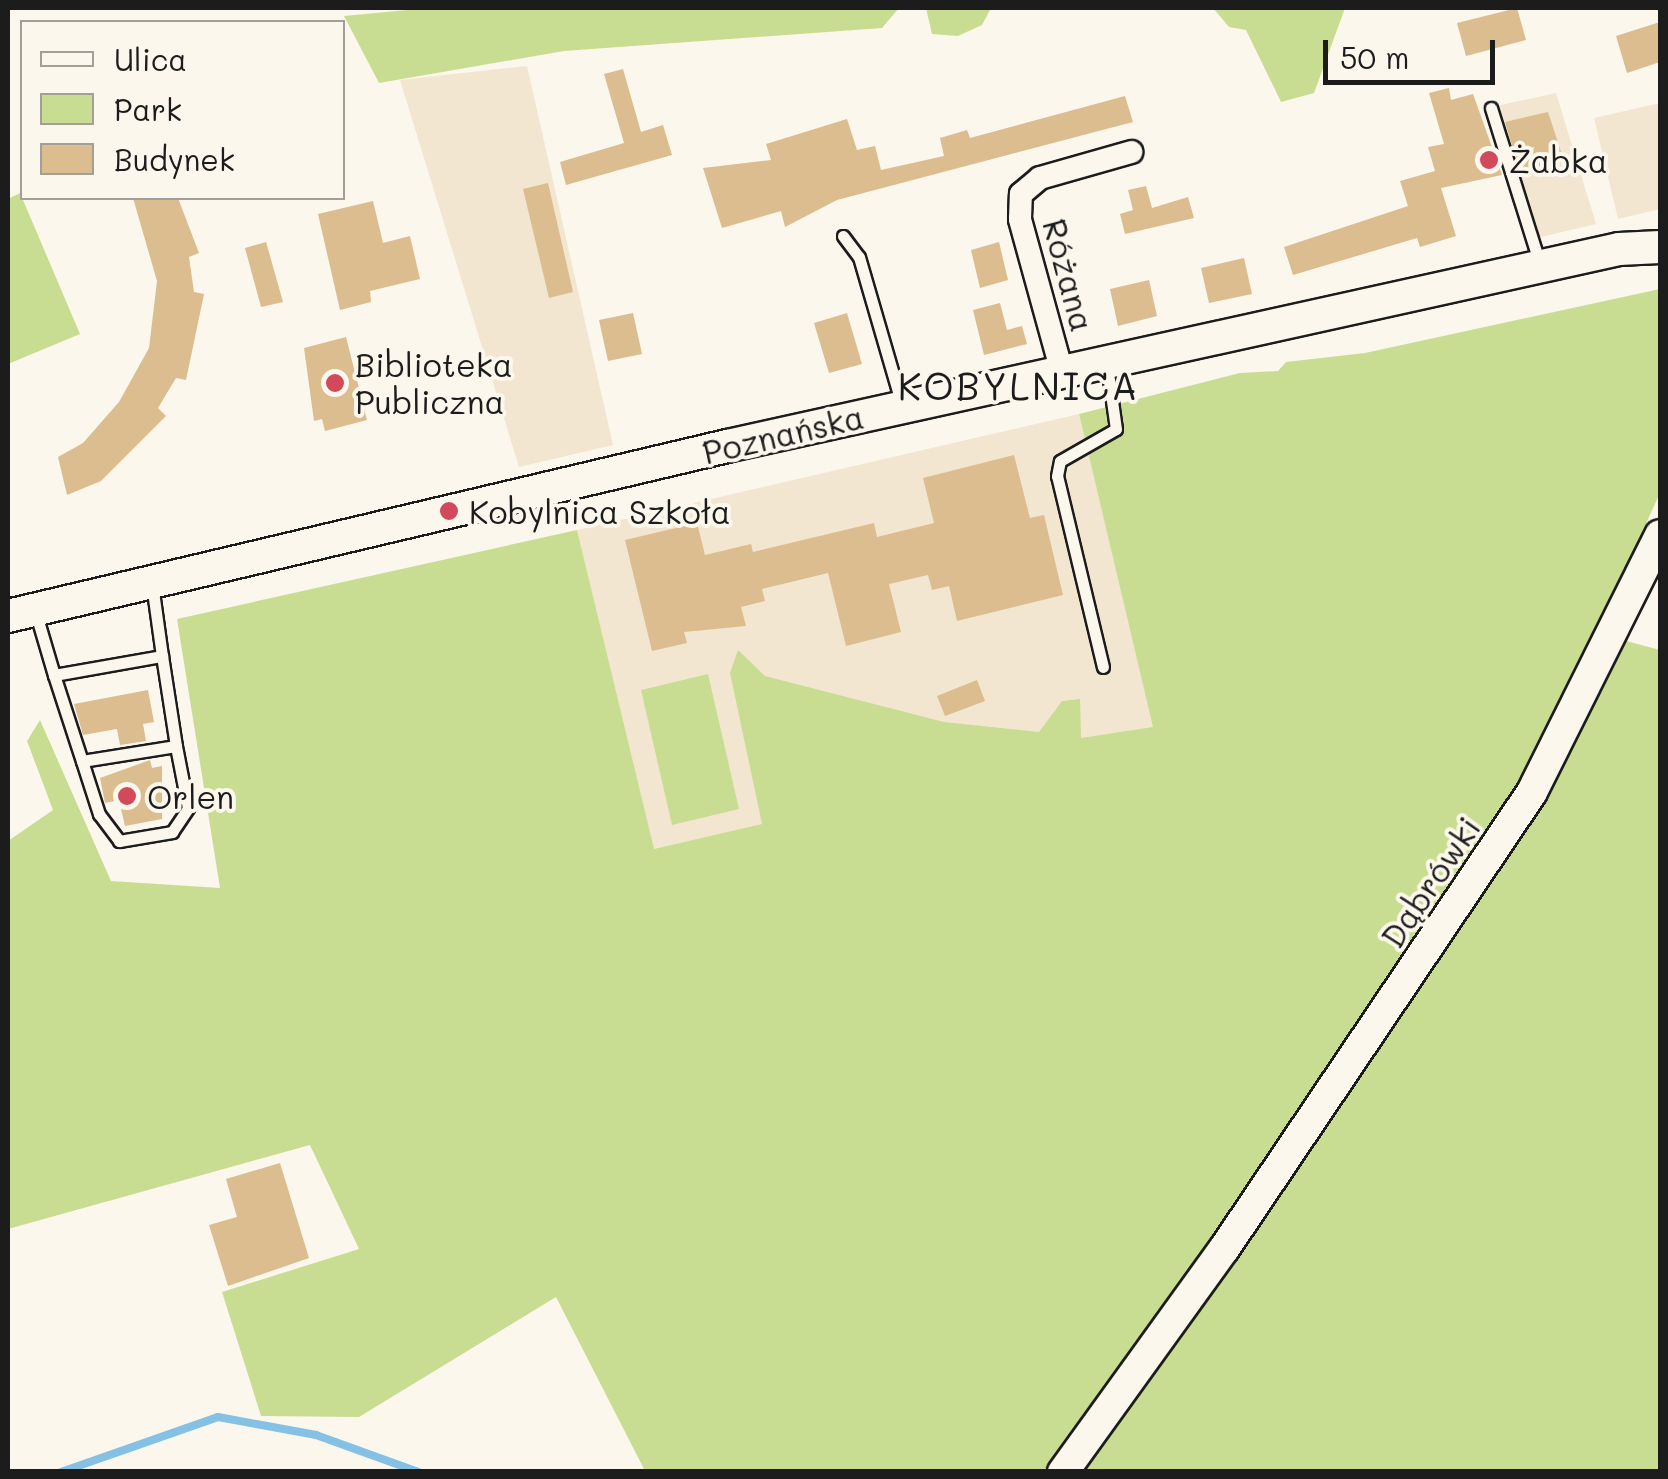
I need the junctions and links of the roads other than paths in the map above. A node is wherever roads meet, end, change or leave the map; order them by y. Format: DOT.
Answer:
graph roads {
  1 [pos="1491,108"];
  2 [pos="1131,152"];
  3 [pos="1660,232"];
  4 [pos="843,236"];
  5 [pos="1660,247"];
  6 [pos="1619,249"];
  7 [pos="1540,267"];
  8 [pos="1106,362"];
  9 [pos="1062,372"];
  10 [pos="903,407"];
  11 [pos="1660,534"];
  12 [pos="152,582"];
  13 [pos="21,613"];
  14 [pos="162,656"];
  15 [pos="1103,667"];
  16 [pos="54,676"];
  17 [pos="176,746"];
  18 [pos="82,761"];
  19 [pos="1063,1472"];
  1 -- 7 [label="lane"];
  2 -- 9 [label="street, Różana"];
  3 -- 6 [label="main road, Poznańska"];
  4 -- 10 [label="lane"];
  5 -- 6 [label="main road, Poznańska"];
  6 -- 7 [label="main road, Poznańska"];
  7 -- 8 [label="main road, Poznańska"];
  8 -- 9 [label="main road, Poznańska"];
  8 -- 15 [label="lane"];
  9 -- 10 [label="main road, Poznańska"];
  10 -- 12 [label="main road, Poznańska"];
  11 -- 19 [label="street, Dąbrówki"];
  12 -- 13 [label="main road, Poznańska"];
  12 -- 14 [label="lane"];
  13 -- 16 [label="lane"];
  14 -- 16 [label="lane"];
  14 -- 17 [label="lane"];
  16 -- 18 [label="lane"];
  17 -- 18 [label="lane"];
  17 -- 18 [label="lane"];
}
